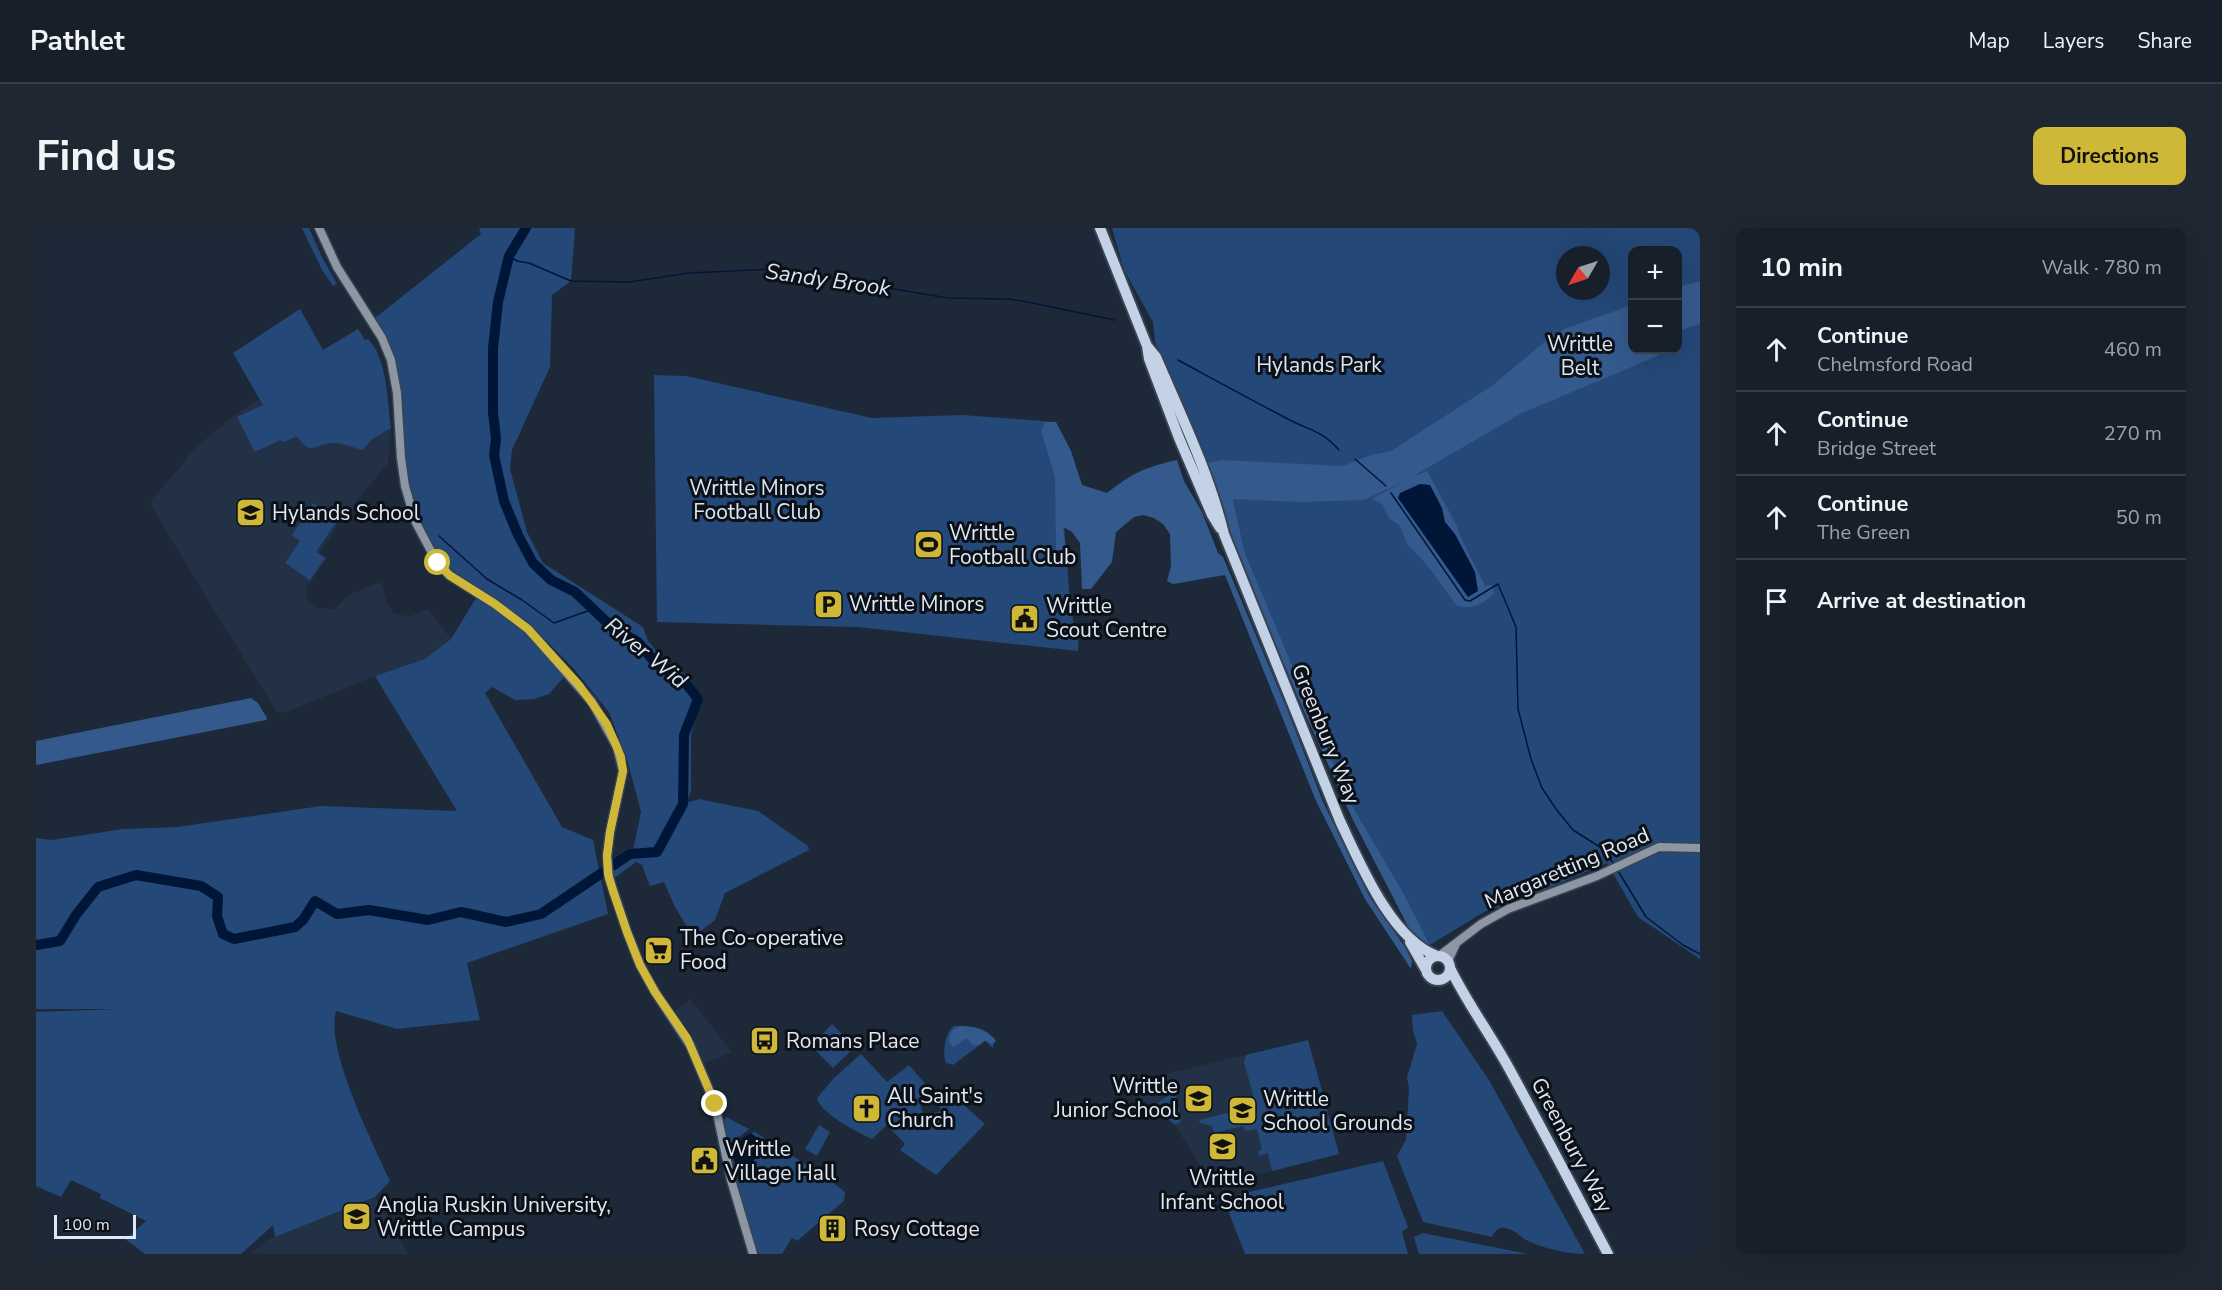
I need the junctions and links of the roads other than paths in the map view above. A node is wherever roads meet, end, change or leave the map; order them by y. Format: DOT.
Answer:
graph roads {
  1 [pos="319,228"];
  2 [pos="1100,228"];
  3 [pos="1700,848"];
  4 [pos="1409,939"];
  5 [pos="1443,960"];
  6 [pos="1426,970"];
  7 [pos="1443,979"];
  8 [pos="1462,993"];
  9 [pos="753,1254"];
  10 [pos="1608,1254"];
  1 -- 9 [label="street"];
  2 -- 4 [label="highway, Greenbury Way"];
  3 -- 5 [label="street, Margaretting Road"];
  4 -- 5 [label="highway, Greenbury Way"];
  4 -- 6 [label="highway, Greenbury Way"];
  5 -- 6 [label="highway"];
  5 -- 7 [label="highway"];
  5 -- 8 [label="highway, Greenbury Way"];
  6 -- 7 [label="highway"];
  7 -- 8 [label="highway, Greenbury Way"];
  8 -- 10 [label="highway, Greenbury Way"];
}
